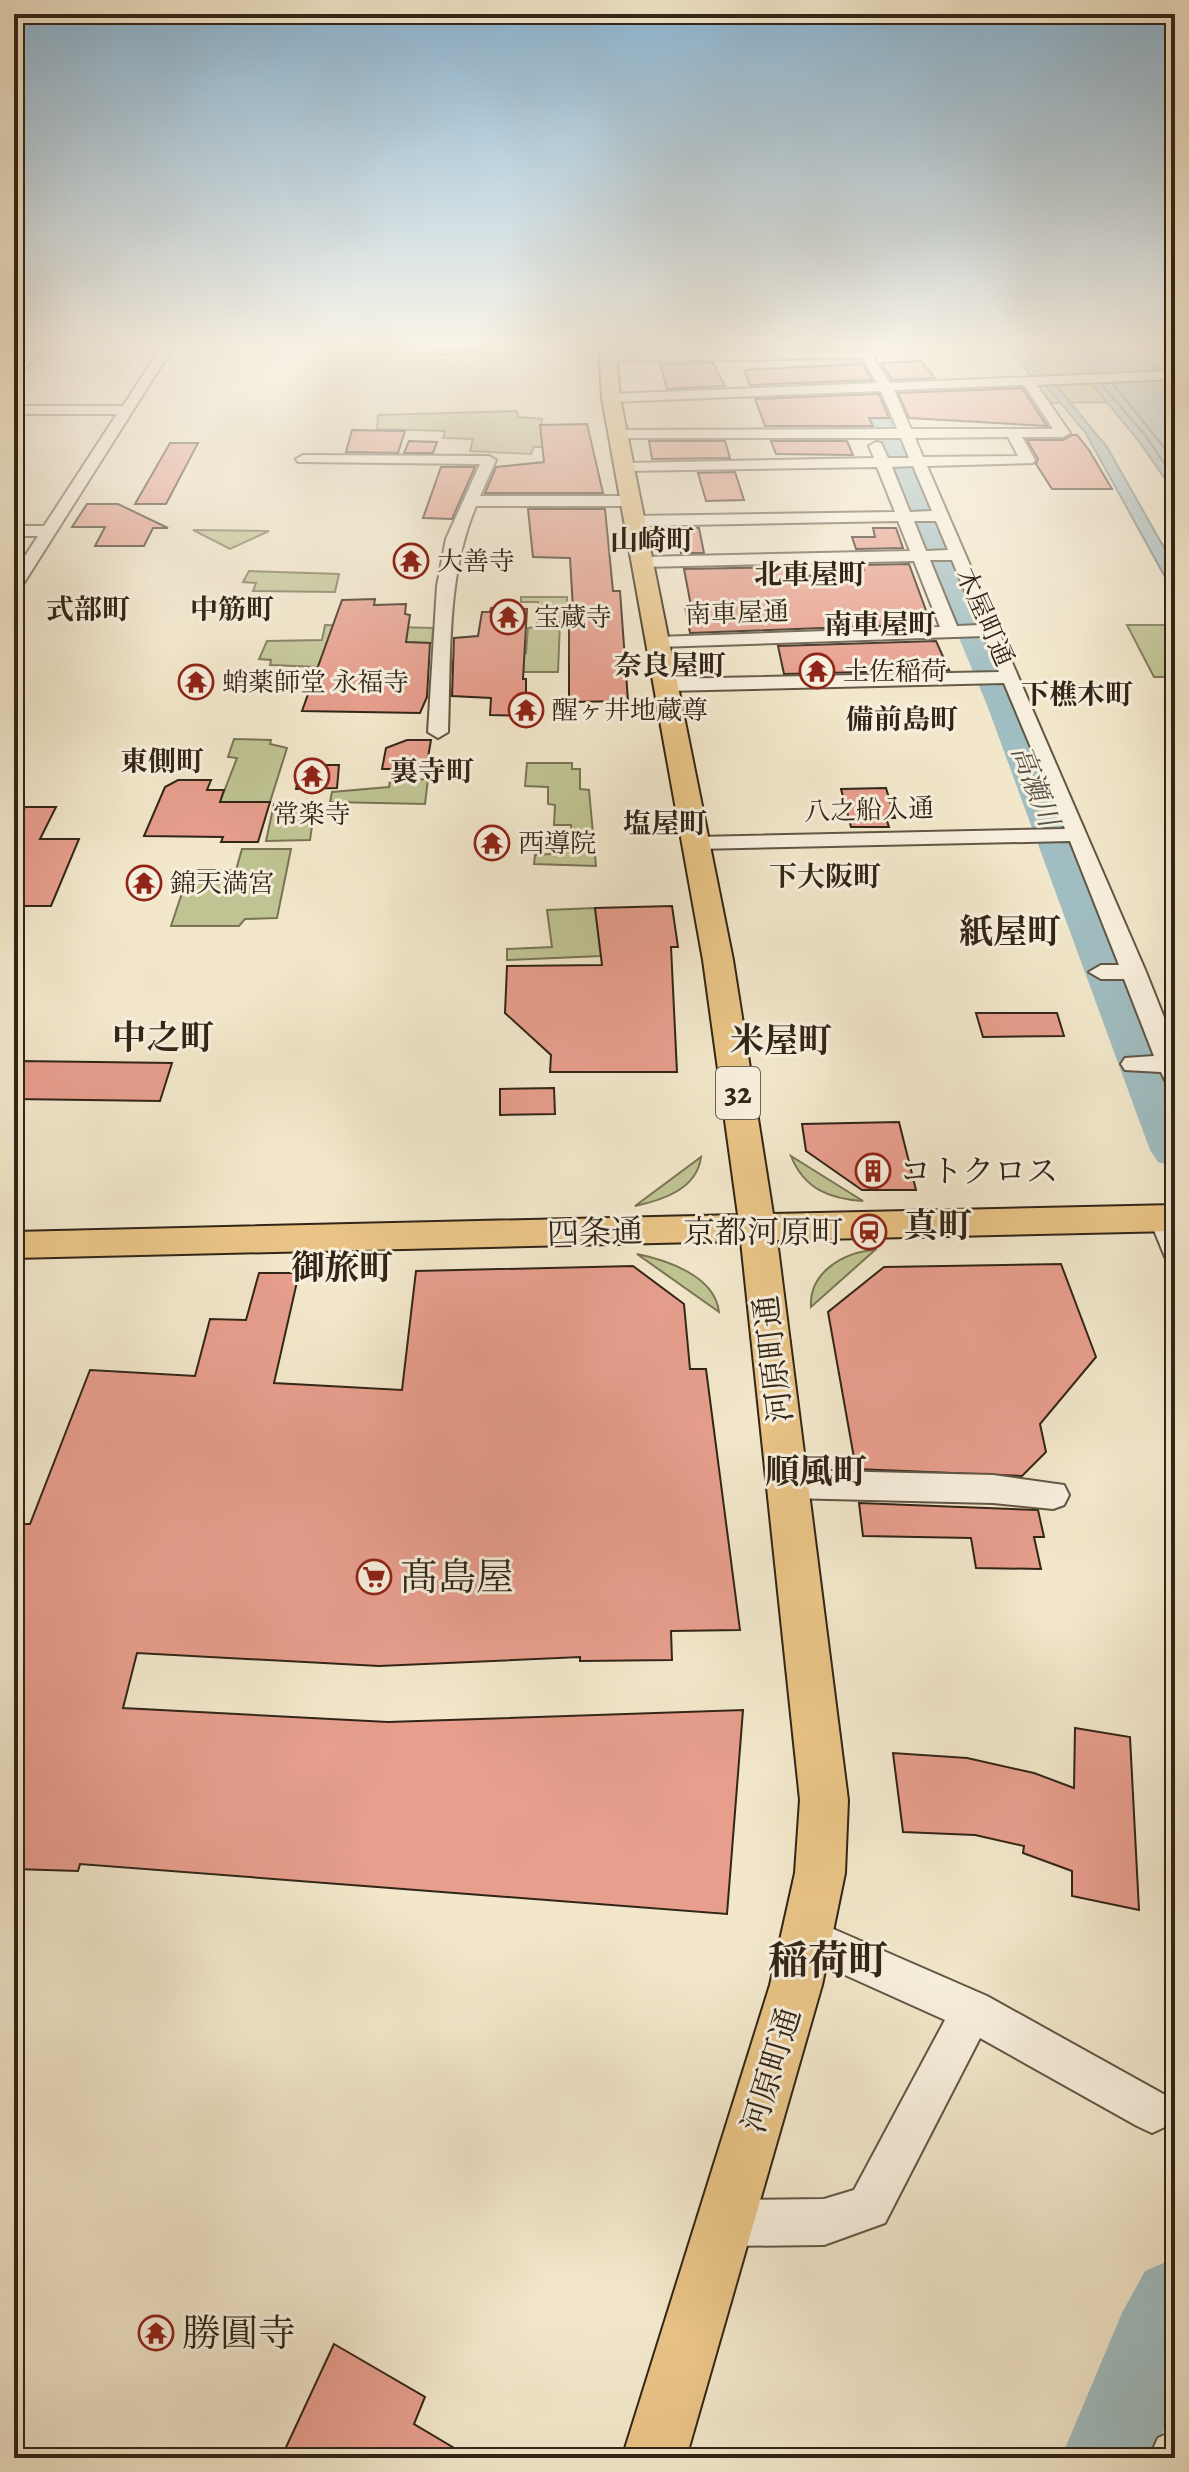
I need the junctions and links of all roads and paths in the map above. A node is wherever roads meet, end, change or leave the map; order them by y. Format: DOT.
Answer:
graph roads {
  1 [pos="97,459"];
  2 [pos="370,459"];
  3 [pos="623,459"];
  4 [pos="722,459"];
  5 [pos="895,459"];
  6 [pos="900,459"];
  7 [pos="624,467"];
  8 [pos="472,501"];
  9 [pos="632,511"];
  10 [pos="909,516"];
  11 [pos="936,516"];
  12 [pos="14,531"];
  13 [pos="50,531"];
  14 [pos="939,555"];
  15 [pos="642,562"];
  16 [pos="14,586"];
  17 [pos="970,630"];
  18 [pos="658,642"];
  19 [pos="997,677"];
  20 [pos="666,685"];
  21 [pos="438,732"];
  22 [pos="1053,835"];
  23 [pos="697,843"];
  24 [pos="1158,1067"];
  25 [pos="757,1226"];
  26 [pos="1171,1229"];
  27 [pos="14,1245"];
  28 [pos="788,1484"];
  29 [pos="1053,1495"];
  30 [pos="808,1938"];
  31 [pos="972,2011"];
  32 [pos="1152,2111"];
  33 [pos="725,2223"];
  34 [pos="654,2458"];
  1 -- 13 [label="street"];
  2 -- 8 [label="street"];
  3 -- 7 [label="main road, 河原町通 / 32"];
  4 -- 7 [label="street"];
  5 -- 10 [label="street"];
  6 -- 11 [label="street, 木屋町通"];
  7 -- 9 [label="main road, 河原町通 / 32"];
  8 -- 9 [label="street"];
  8 -- 21 [label="street"];
  9 -- 10 [label="street"];
  9 -- 15 [label="main road, 河原町通 / 32"];
  10 -- 11 [label="street"];
  10 -- 14 [label="street"];
  11 -- 14 [label="street, 木屋町通"];
  12 -- 13 [label="street"];
  13 -- 16 [label="street"];
  14 -- 15 [label="street"];
  14 -- 17 [label="street, 木屋町通"];
  14 -- 17 [label="street"];
  15 -- 18 [label="main road, 河原町通 / 32"];
  17 -- 18 [label="street, 南車屋通"];
  17 -- 19 [label="street, 木屋町通"];
  18 -- 20 [label="main road, 河原町通 / 32"];
  19 -- 20 [label="street"];
  19 -- 22 [label="street, 木屋町通"];
  20 -- 23 [label="main road, 河原町通 / 32"];
  22 -- 23 [label="street, 八之船入通"];
  22 -- 24 [label="street, 木屋町通"];
  23 -- 25 [label="main road, 河原町通 / 32"];
  25 -- 26 [label="main road, 四条通"];
  25 -- 27 [label="main road, 四条通"];
  25 -- 28 [label="main road, 河原町通 / 32"];
  28 -- 29 [label="street"];
  28 -- 30 [label="main road, 河原町通 / 32"];
  30 -- 31 [label="street"];
  30 -- 33 [label="main road, 河原町通 / 32"];
  31 -- 32 [label="street"];
  31 -- 33 [label="street"];
  33 -- 34 [label="main road, 河原町通 / 32"];
}
